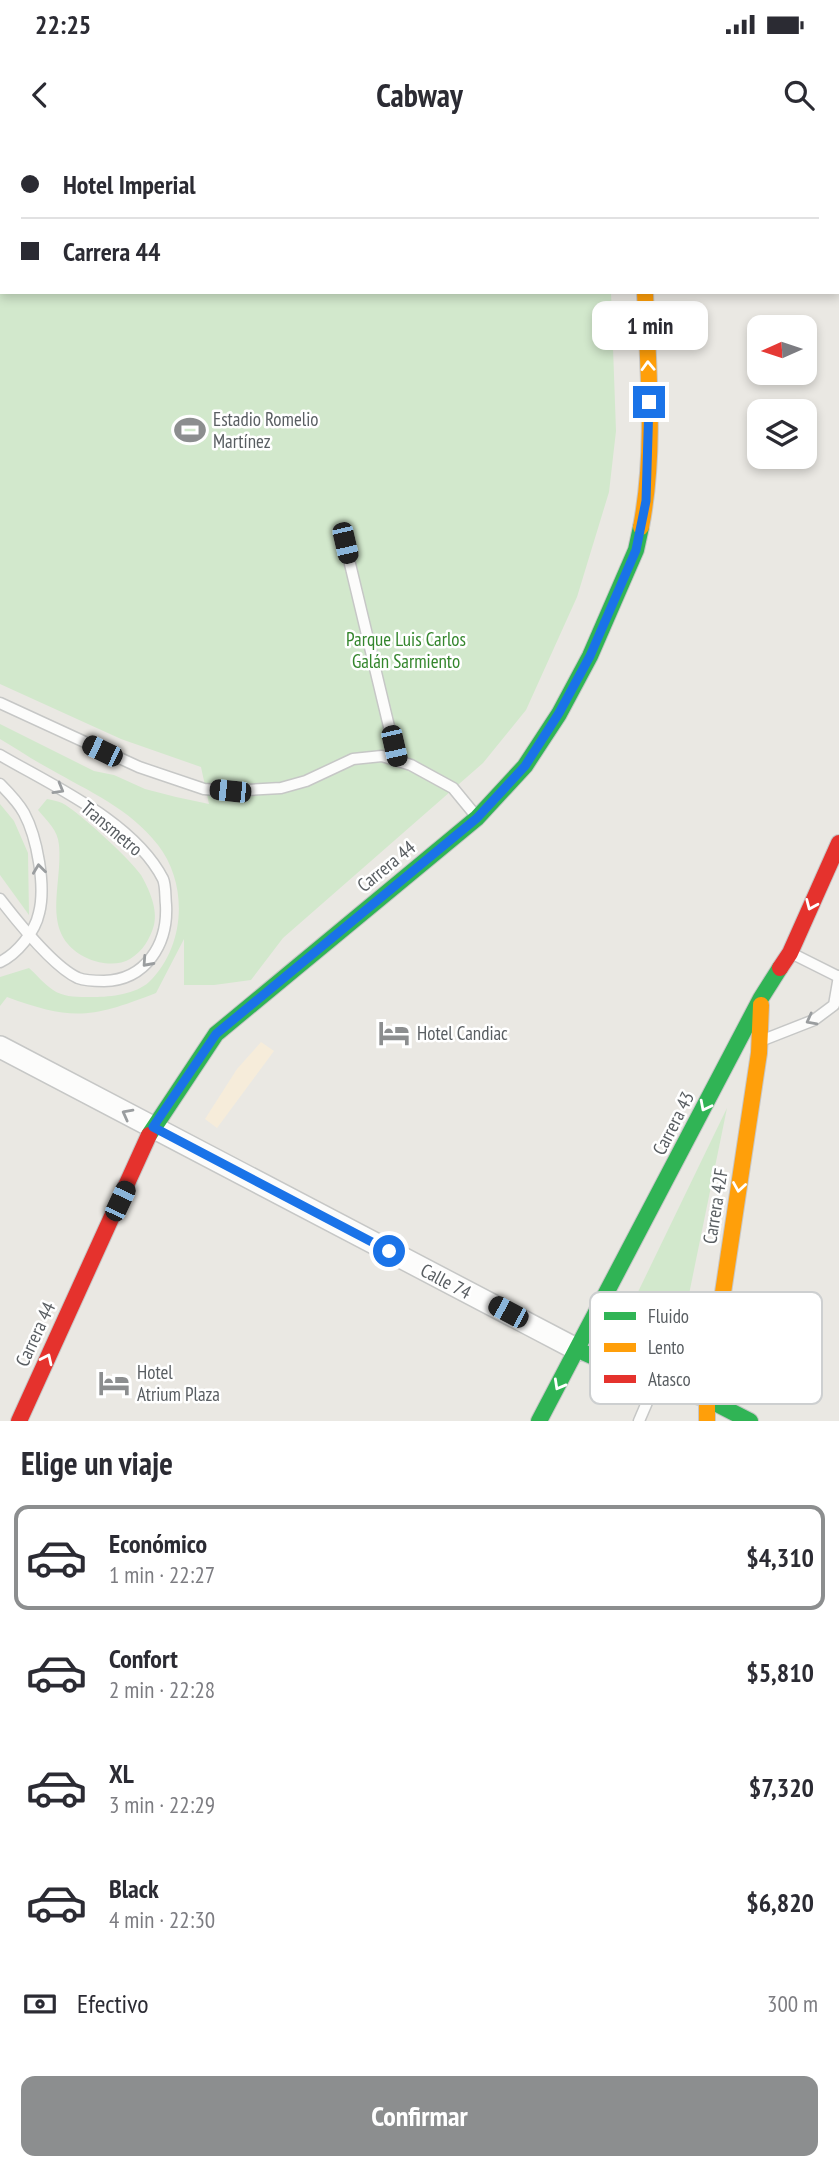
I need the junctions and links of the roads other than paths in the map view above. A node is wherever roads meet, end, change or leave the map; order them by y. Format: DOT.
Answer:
graph roads {
  1 [pos="645,294"];
  2 [pos="345,543"];
  3 [pos="0,703"];
  4 [pos="0,755"];
  5 [pos="397,760"];
  6 [pos="0,784"];
  7 [pos="477,818"];
  8 [pos="839,843"];
  9 [pos="833,869"];
  10 [pos="0,899"];
  11 [pos="29,935"];
  12 [pos="790,953"];
  13 [pos="0,962"];
  14 [pos="839,977"];
  15 [pos="761,998"];
  16 [pos="761,1041"];
  17 [pos="0,1047"];
  18 [pos="153,1127"];
  19 [pos="608,1292"];
  20 [pos="723,1292"];
  21 [pos="590,1327"];
  22 [pos="578,1350"];
  23 [pos="590,1355"];
  24 [pos="646,1404"];
  25 [pos="717,1404"];
  26 [pos="19,1421"];
  27 [pos="539,1421"];
  28 [pos="639,1421"];
  29 [pos="750,1421"];
  7 -- 1 [label="street, Carrera 44, one-way"];
  2 -- 5 [label="lane"];
  3 -- 5 [label="lane"];
  4 -- 11 [label="lane, Transmetro, one-way"];
  5 -- 7 [label="lane"];
  11 -- 6 [label="lane, one-way"];
  7 -- 18 [label="street, Carrera 44"];
  8 -- 9 [label="street, Carrera 43"];
  9 -- 12 [label="street, Carrera 43, one-way"];
  10 -- 11 [label="lane, Transmetro"];
  11 -- 13 [label="lane"];
  12 -- 14 [label="lane"];
  12 -- 15 [label="street, Carrera 43"];
  14 -- 16 [label="lane, one-way"];
  15 -- 16 [label="street, Carrera 42F"];
  15 -- 19 [label="street, Carrera 43, one-way"];
  16 -- 20 [label="street, Carrera 42F, one-way"];
  18 -- 17 [label="street, Calle 74, one-way"];
  18 -- 22 [label="street, Calle 74"];
  26 -- 18 [label="street, Carrera 44, one-way"];
  21 -- 22 [label="street, Carrera 43, one-way"];
  22 -- 23 [label="street, Calle 74"];
  22 -- 27 [label="street, Carrera 43, one-way"];
  24 -- 28 [label="lane"];
  25 -- 29 [label="street, Calle 74"];
}
